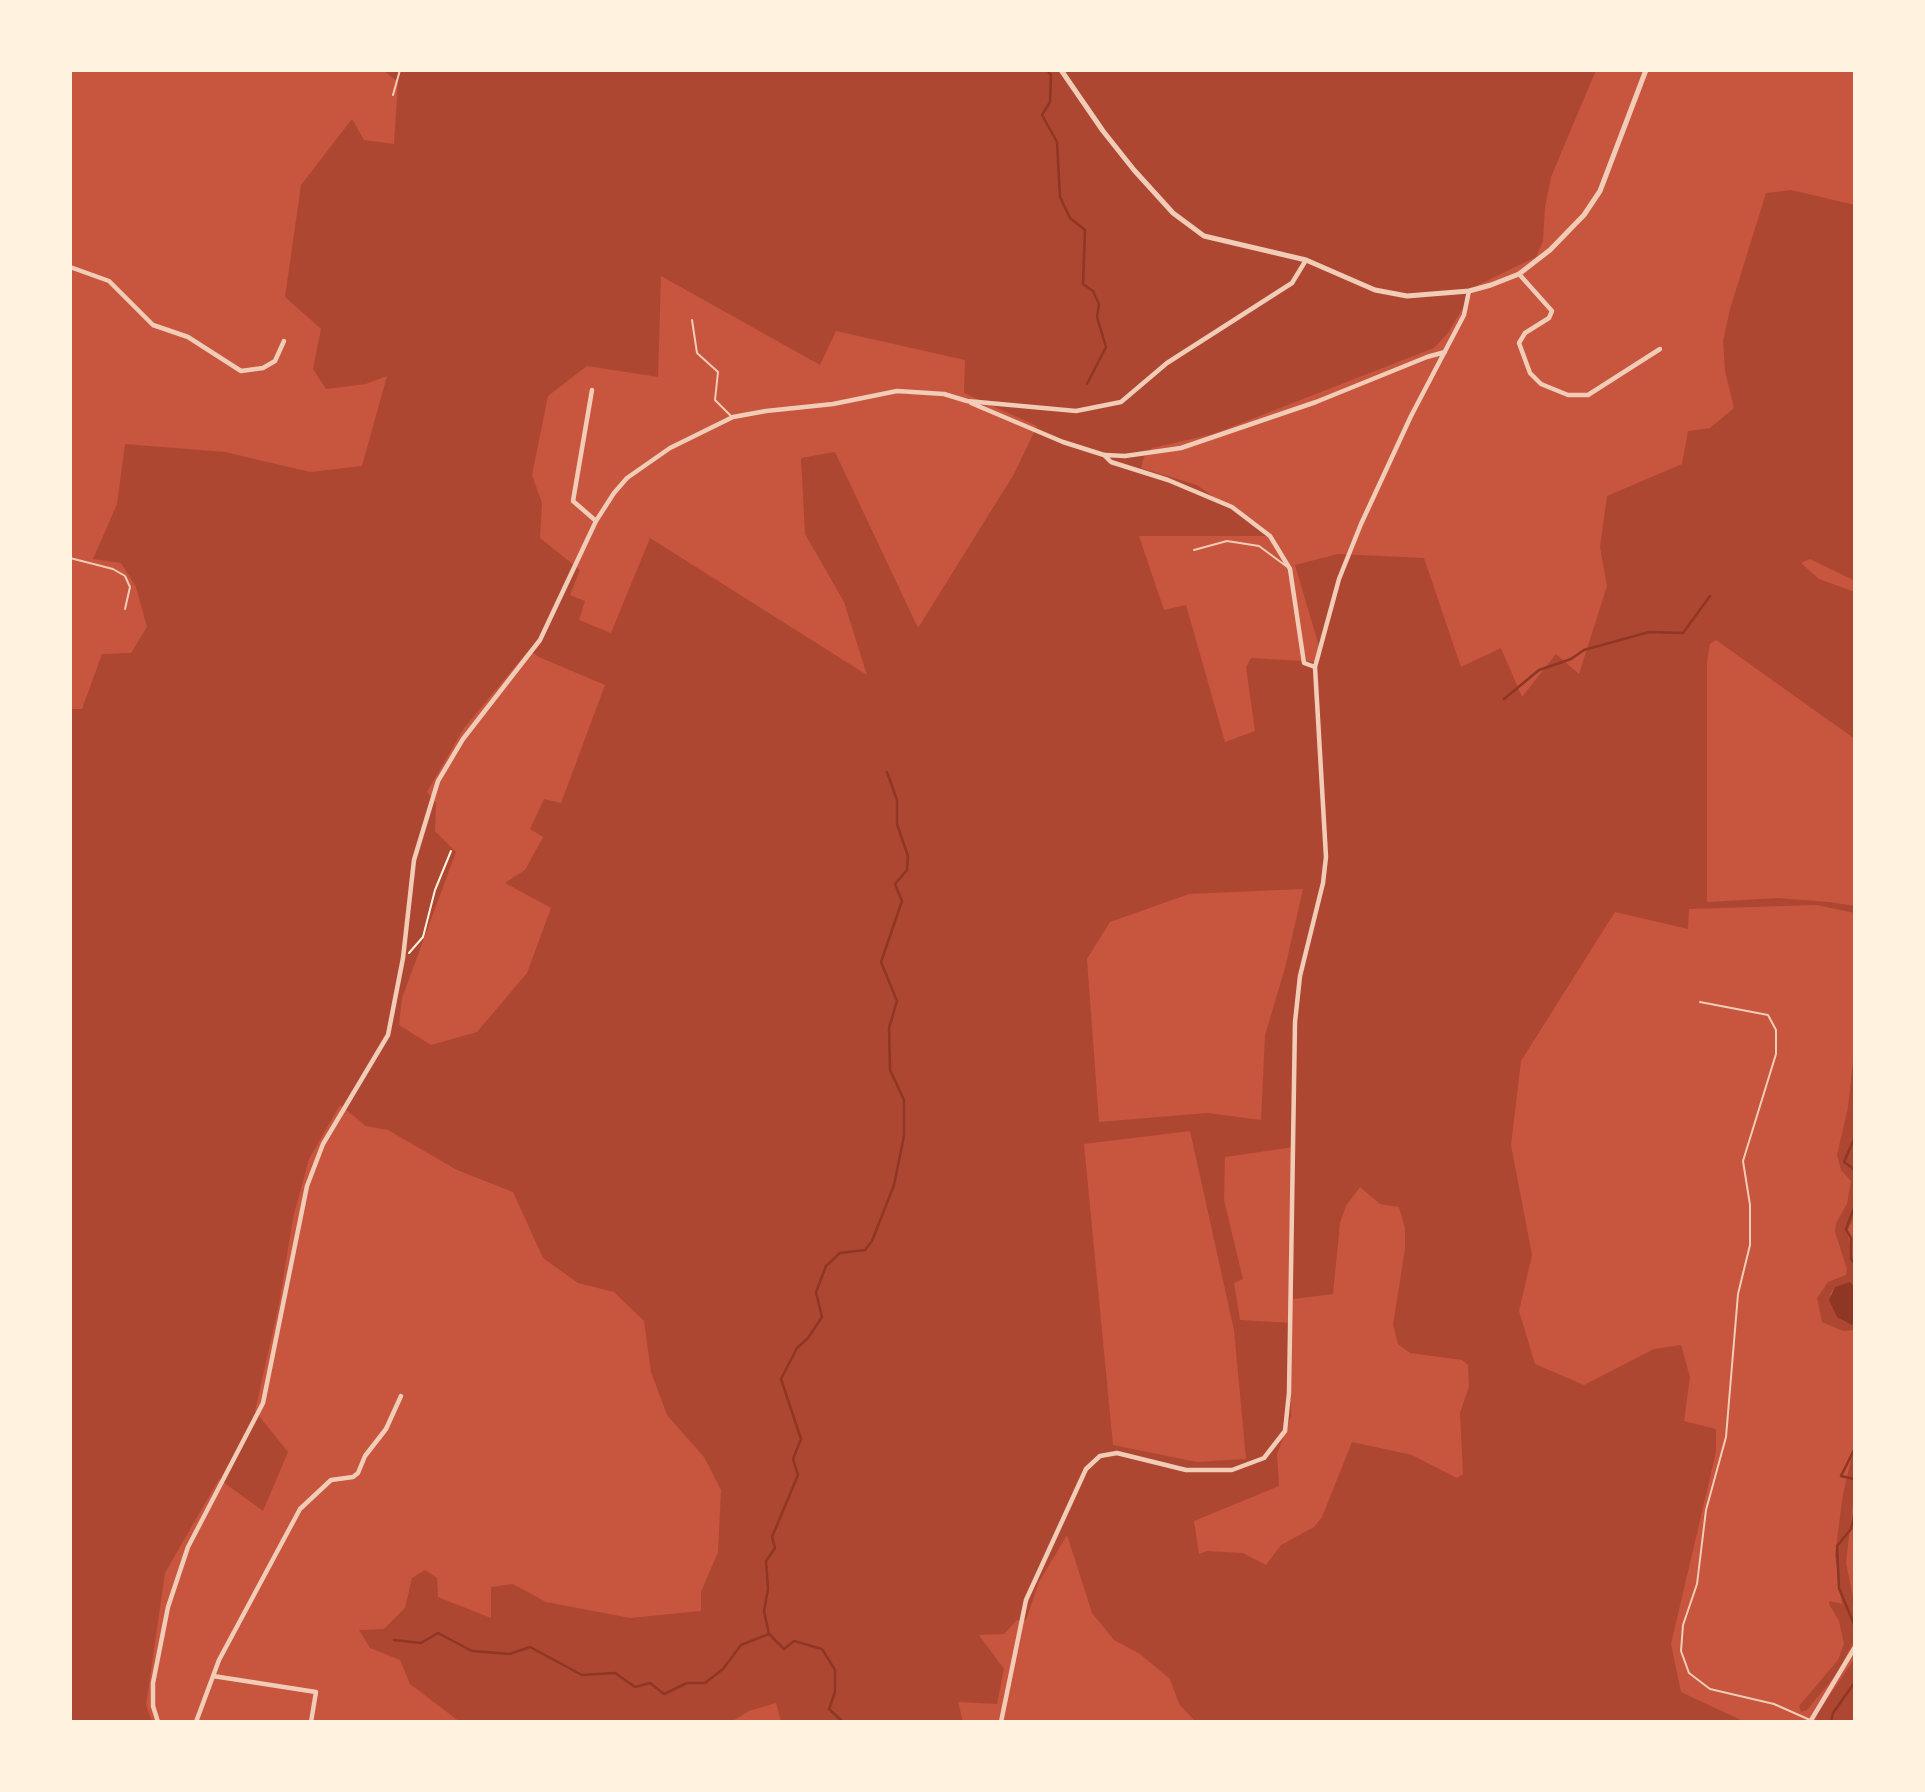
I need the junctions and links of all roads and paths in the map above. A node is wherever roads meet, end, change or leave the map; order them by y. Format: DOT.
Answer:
graph roads {
  1 [pos="401,70"];
  2 [pos="1061,70"];
  3 [pos="1646,70"];
  4 [pos="393,95"];
  5 [pos="1306,260"];
  6 [pos="70,267"];
  7 [pos="1519,274"];
  8 [pos="1469,291"];
  9 [pos="692,320"];
  10 [pos="284,341"];
  11 [pos="1660,349"];
  12 [pos="1445,352"];
  13 [pos="592,390"];
  14 [pos="967,401"];
  15 [pos="733,417"];
  16 [pos="1104,455"];
  17 [pos="597,521"];
  18 [pos="1194,550"];
  19 [pos="70,558"];
  20 [pos="1290,569"];
  21 [pos="125,609"];
  22 [pos="1315,667"];
  23 [pos="451,851"];
  24 [pos="403,958"];
  25 [pos="1700,1002"];
  26 [pos="401,1396"];
  27 [pos="1855,1648"];
  28 [pos="213,1676"];
  29 [pos="1810,1721"];
  30 [pos="158,1722"];
  31 [pos="196,1722"];
  32 [pos="311,1722"];
  33 [pos="1001,1722"];
  1 -- 4 [label="lane"];
  2 -- 5 [label="street"];
  3 -- 7 [label="street"];
  5 -- 8 [label="street"];
  5 -- 14 [label="street"];
  6 -- 10 [label="street"];
  7 -- 8 [label="street"];
  7 -- 11 [label="street"];
  8 -- 12 [label="street"];
  9 -- 15 [label="lane"];
  12 -- 16 [label="street"];
  12 -- 22 [label="street"];
  13 -- 17 [label="street"];
  14 -- 15 [label="street"];
  14 -- 16 [label="street"];
  15 -- 17 [label="street"];
  16 -- 20 [label="street"];
  17 -- 24 [label="street"];
  18 -- 20 [label="lane"];
  19 -- 21 [label="lane"];
  20 -- 22 [label="street"];
  22 -- 33 [label="street"];
  23 -- 24 [label="path"];
  24 -- 30 [label="street"];
  25 -- 29 [label="lane"];
  26 -- 28 [label="street"];
  27 -- 29 [label="street"];
  28 -- 31 [label="street"];
  28 -- 32 [label="street"];
}
